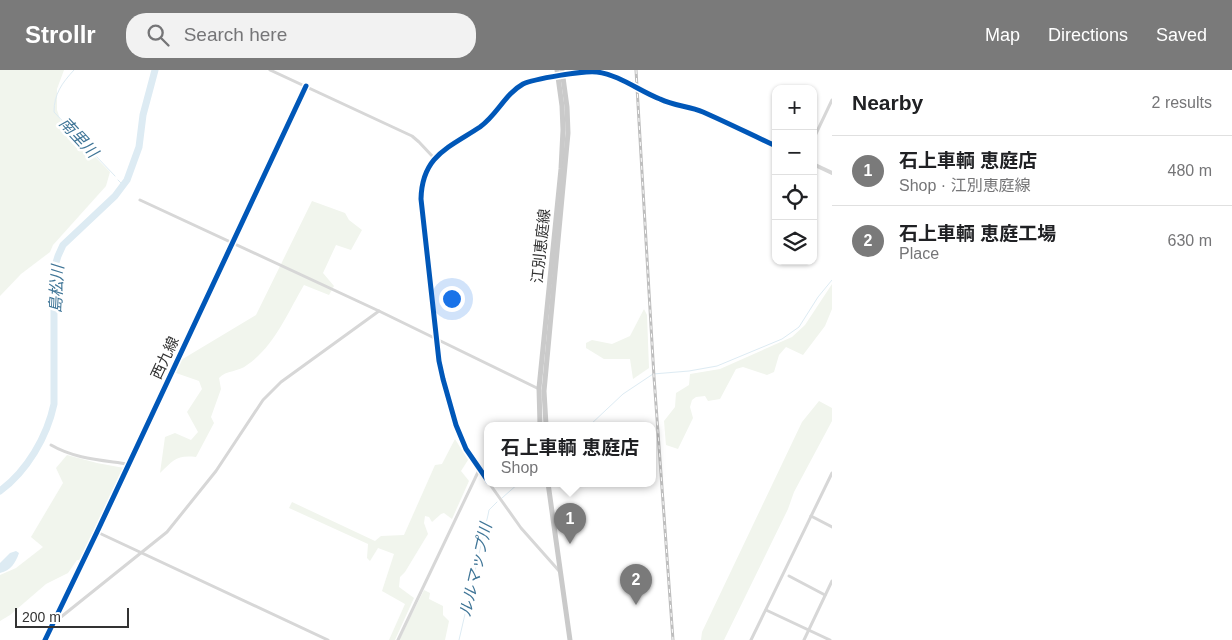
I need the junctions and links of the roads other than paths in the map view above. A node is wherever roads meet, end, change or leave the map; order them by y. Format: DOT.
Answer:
graph roads {
  1 [pos="270,70"];
  2 [pos="557,70"];
  3 [pos="561,74"];
  4 [pos="306,86"];
  5 [pos="832,100"];
  6 [pos="817,132"];
  7 [pos="772,144"];
  8 [pos="434,158"];
  9 [pos="817,166"];
  10 [pos="832,173"];
  11 [pos="140,200"];
  12 [pos="233,243"];
  13 [pos="379,311"];
  14 [pos="437,339"];
  15 [pos="542,390"];
  16 [pos="540,422"];
  17 [pos="546,422"];
  18 [pos="51,445"];
  19 [pos="128,464"];
  20 [pos="480,470"];
  21 [pos="832,472"];
  22 [pos="484,476"];
  23 [pos="492,487"];
  24 [pos="549,487"];
  25 [pos="811,516"];
  26 [pos="832,527"];
  27 [pos="97,532"];
  28 [pos="141,553"];
  29 [pos="561,573"];
  30 [pos="790,576"];
  31 [pos="832,581"];
  32 [pos="825,595"];
  33 [pos="766,610"];
  34 [pos="54,622"];
  35 [pos="809,630"];
  36 [pos="45,640"];
  37 [pos="328,640"];
  38 [pos="398,640"];
  39 [pos="570,640"];
  40 [pos="751,640"];
  41 [pos="804,640"];
  42 [pos="830,640"];
  1 -- 4 [label="street"];
  2 -- 3 [label="main road, 江別恵庭線"];
  3 -- 7 [label="street, bridge"];
  3 -- 8 [label="street"];
  3 -- 15 [label="main road, 江別恵庭線"];
  4 -- 8 [label="street"];
  4 -- 12 [label="street, 西九線"];
  5 -- 6 [label="street"];
  8 -- 14 [label="street"];
  9 -- 10 [label="street"];
  11 -- 12 [label="street"];
  12 -- 13 [label="street"];
  12 -- 19 [label="street, 西九線"];
  13 -- 14 [label="street"];
  13 -- 28 [label="street"];
  14 -- 15 [label="street"];
  14 -- 20 [label="street"];
  15 -- 16 [label="main road, 江別恵庭線"];
  15 -- 17 [label="main road, 江別恵庭線"];
  18 -- 19 [label="street"];
  19 -- 27 [label="street, 西九線"];
  20 -- 22 [label="street"];
  20 -- 38 [label="street"];
  21 -- 25 [label="street"];
  23 -- 29 [label="street"];
  24 -- 29 [label="main road"];
  25 -- 26 [label="street"];
  25 -- 33 [label="street"];
  27 -- 28 [label="street"];
  27 -- 34 [label="street, 西九線"];
  28 -- 34 [label="street"];
  28 -- 37 [label="street"];
  29 -- 39 [label="main road"];
  30 -- 32 [label="street"];
  31 -- 32 [label="street"];
  32 -- 35 [label="street"];
  33 -- 35 [label="street"];
  33 -- 40 [label="street"];
  34 -- 36 [label="street, 西九線"];
  35 -- 41 [label="street"];
  35 -- 42 [label="street"];
}
